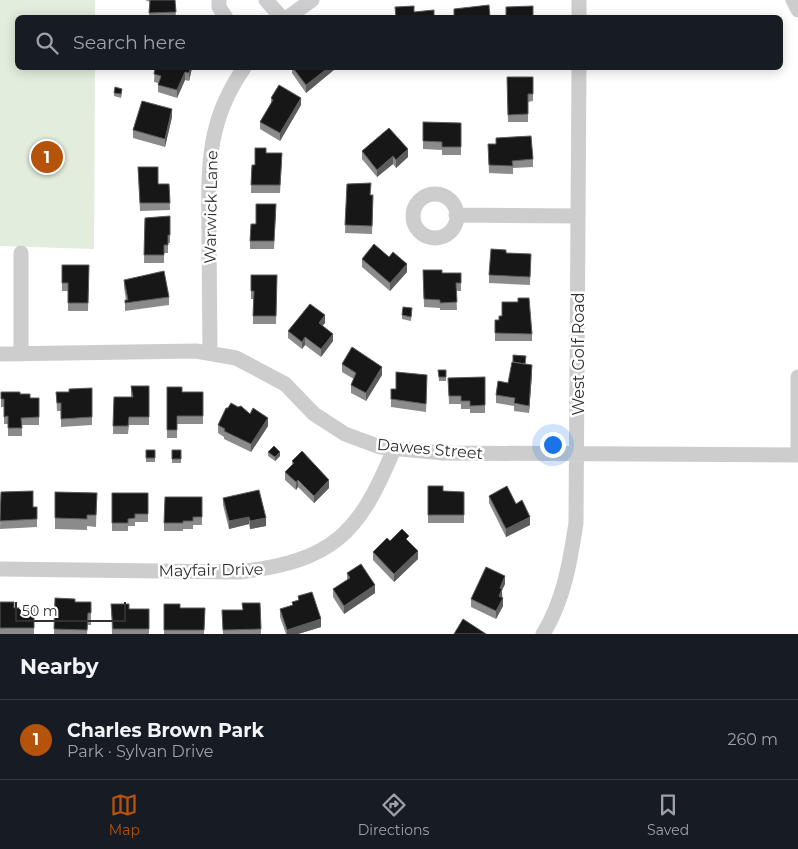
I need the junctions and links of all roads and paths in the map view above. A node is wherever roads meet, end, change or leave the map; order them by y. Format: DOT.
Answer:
graph roads {
  1 [pos="219,0"];
  2 [pos="266,0"];
  3 [pos="312,0"];
  4 [pos="579,0"];
  5 [pos="793,0"];
  6 [pos="798,10"];
  7 [pos="224,15"];
  8 [pos="279,15"];
  9 [pos="290,15"];
  10 [pos="579,15"];
  11 [pos="243,70"];
  12 [pos="579,70"];
  13 [pos="456,215"];
  14 [pos="578,216"];
  15 [pos="21,252"];
  16 [pos="210,353"];
  17 [pos="0,354"];
  18 [pos="21,354"];
  19 [pos="798,377"];
  20 [pos="394,449"];
  21 [pos="798,454"];
  22 [pos="578,455"];
  23 [pos="0,569"];
  24 [pos="543,634"];
  1 -- 7 [label="street"];
  2 -- 8 [label="street"];
  3 -- 9 [label="street"];
  4 -- 10 [label="street"];
  5 -- 6 [label="street"];
  11 -- 16 [label="street, Warwick Lane"];
  12 -- 14 [label="street, West Golf Road"];
  13 -- 14 [label="street"];
  14 -- 22 [label="street, West Golf Road"];
  15 -- 18 [label="street"];
  16 -- 18 [label="street, Dawes Street"];
  16 -- 20 [label="street, Dawes Street"];
  17 -- 18 [label="street, Dawes Street"];
  19 -- 21 [label="street"];
  20 -- 22 [label="street, Dawes Street"];
  20 -- 23 [label="street, Mayfair Drive"];
  21 -- 22 [label="street, Dawes Street"];
  22 -- 24 [label="street, West Golf Road"];
}
